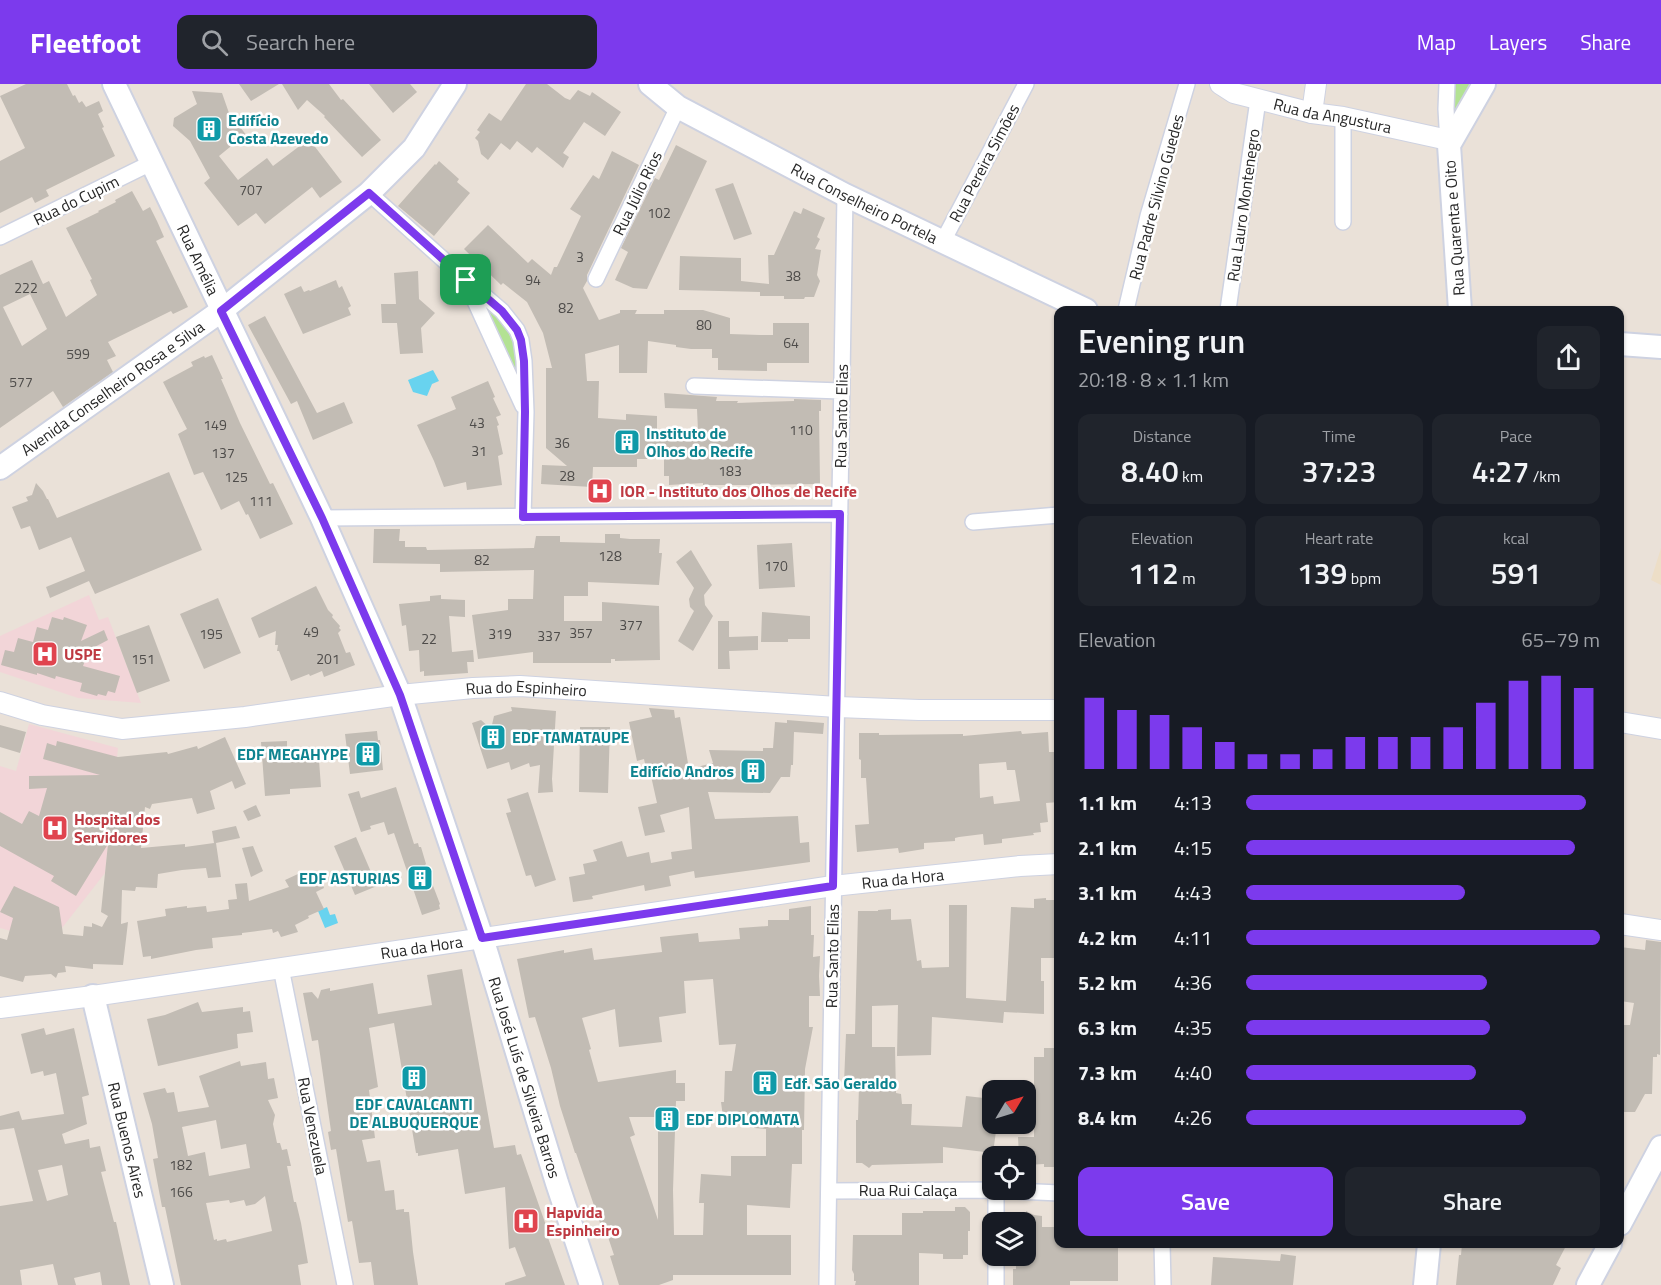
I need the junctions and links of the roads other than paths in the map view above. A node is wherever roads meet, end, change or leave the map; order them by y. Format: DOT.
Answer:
graph roads {
  1 [pos="114,84"];
  2 [pos="455,84"];
  3 [pos="650,84"];
  4 [pos="1026,84"];
  5 [pos="1187,84"];
  6 [pos="1220,84"];
  7 [pos="1316,84"];
  8 [pos="1447,84"];
  9 [pos="1485,84"];
  10 [pos="1258,100"];
  11 [pos="678,107"];
  12 [pos="1312,113"];
  13 [pos="1343,117"];
  14 [pos="1448,143"];
  15 [pos="151,163"];
  16 [pos="369,193"];
  17 [pos="845,195"];
  18 [pos="1343,222"];
  19 [pos="0,237"];
  20 [pos="942,243"];
  21 [pos="596,279"];
  22 [pos="466,280"];
  23 [pos="1077,306"];
  24 [pos="1127,306"];
  25 [pos="1229,306"];
  26 [pos="1460,306"];
  27 [pos="221,311"];
  28 [pos="1624,344"];
  29 [pos="1661,347"];
  30 [pos="693,386"];
  31 [pos="842,391"];
  32 [pos="525,412"];
  33 [pos="0,468"];
  34 [pos="840,514"];
  35 [pos="1054,515"];
  36 [pos="523,517"];
  37 [pos="322,518"];
  38 [pos="973,522"];
  39 [pos="400,695"];
  40 [pos="0,702"];
  41 [pos="837,707"];
  42 [pos="1054,710"];
  43 [pos="1624,723"];
  44 [pos="1661,729"];
  45 [pos="1054,864"];
  46 [pos="833,886"];
  47 [pos="1624,925"];
  48 [pos="1661,930"];
  49 [pos="482,938"];
  50 [pos="281,968"];
  51 [pos="93,996"];
  52 [pos="0,1008"];
  53 [pos="1661,1147"];
  54 [pos="982,1190"];
  55 [pos="829,1191"];
  56 [pos="1036,1191"];
  57 [pos="1054,1192"];
  58 [pos="1624,1216"];
  59 [pos="1162,1248"];
  60 [pos="1429,1248"];
  61 [pos="1608,1248"];
  62 [pos="996,1266"];
  63 [pos="162,1285"];
  64 [pos="345,1285"];
  65 [pos="591,1285"];
  66 [pos="827,1285"];
  67 [pos="996,1285"];
  68 [pos="1163,1285"];
  69 [pos="1425,1285"];
  70 [pos="1589,1285"];
  1 -- 15 [label="main road, Rua Amélia"];
  2 -- 16 [label="main road, Avenida Conselheiro Rosa e Silva"];
  3 -- 11 [label="main road, Rua Conselheiro Portela"];
  4 -- 20 [label="street, Rua Pereira Simões"];
  5 -- 24 [label="street, Rua Padre Silvino Guedes"];
  6 -- 10 [label="street, Rua da Angustura"];
  7 -- 12 [label="street"];
  8 -- 14 [label="street, Rua Quarenta e Oito"];
  9 -- 14 [label="main road, Rua Quarenta e Oito"];
  10 -- 12 [label="street, Rua da Angustura"];
  10 -- 25 [label="street, Rua Lauro Montenegro"];
  11 -- 17 [label="main road, Rua Conselheiro Portela"];
  11 -- 21 [label="street, Rua Júlio Rios"];
  12 -- 13 [label="street, Rua da Angustura"];
  13 -- 14 [label="street, Rua da Angustura"];
  13 -- 18 [label="street"];
  14 -- 26 [label="main road, Rua Quarenta e Oito"];
  15 -- 19 [label="street, Rua do Cupim"];
  15 -- 27 [label="main road, Rua Amélia"];
  16 -- 22 [label="street"];
  16 -- 27 [label="main road, Avenida Conselheiro Rosa e Silva"];
  17 -- 20 [label="main road, Rua Conselheiro Portela"];
  17 -- 31 [label="street, Rua Santo Elias"];
  20 -- 23 [label="main road, Rua Conselheiro Portela"];
  22 -- 32 [label="street"];
  22 -- 32 [label="street"];
  27 -- 33 [label="main road, Avenida Conselheiro Rosa e Silva"];
  27 -- 37 [label="main road, Rua Amélia"];
  28 -- 29 [label="main road"];
  30 -- 31 [label="street"];
  31 -- 34 [label="street, Rua Santo Elias"];
  32 -- 36 [label="street"];
  34 -- 36 [label="street"];
  34 -- 41 [label="street, Rua Santo Elias"];
  35 -- 38 [label="street"];
  36 -- 37 [label="street"];
  37 -- 39 [label="main road, Rua Amélia"];
  39 -- 40 [label="street, Rua do Espinheiro"];
  39 -- 41 [label="street, Rua do Espinheiro"];
  39 -- 49 [label="main road, Rua Amélia"];
  41 -- 42 [label="street, Rua do Espinheiro"];
  41 -- 46 [label="street, Rua Santo Elias"];
  43 -- 44 [label="street"];
  45 -- 46 [label="street, Rua da Hora"];
  46 -- 49 [label="street, Rua da Hora"];
  46 -- 55 [label="street, Rua Santo Elias"];
  47 -- 48 [label="street"];
  49 -- 50 [label="street, Rua da Hora"];
  49 -- 65 [label="main road, Rua José Luís de Silveira Barros"];
  50 -- 51 [label="street, Rua da Hora"];
  50 -- 64 [label="street, Rua Venezuela"];
  51 -- 52 [label="street, Rua da Hora"];
  51 -- 63 [label="main road, Rua Buenos Aires"];
  53 -- 58 [label="main road"];
  54 -- 55 [label="street, Rua Rui Calaça"];
  55 -- 66 [label="street, Rua Santo Elias"];
  56 -- 57 [label="street, Rua Rui Calaça"];
  59 -- 68 [label="street"];
  60 -- 69 [label="main road"];
  61 -- 70 [label="main road"];
  62 -- 67 [label="street"];
}
